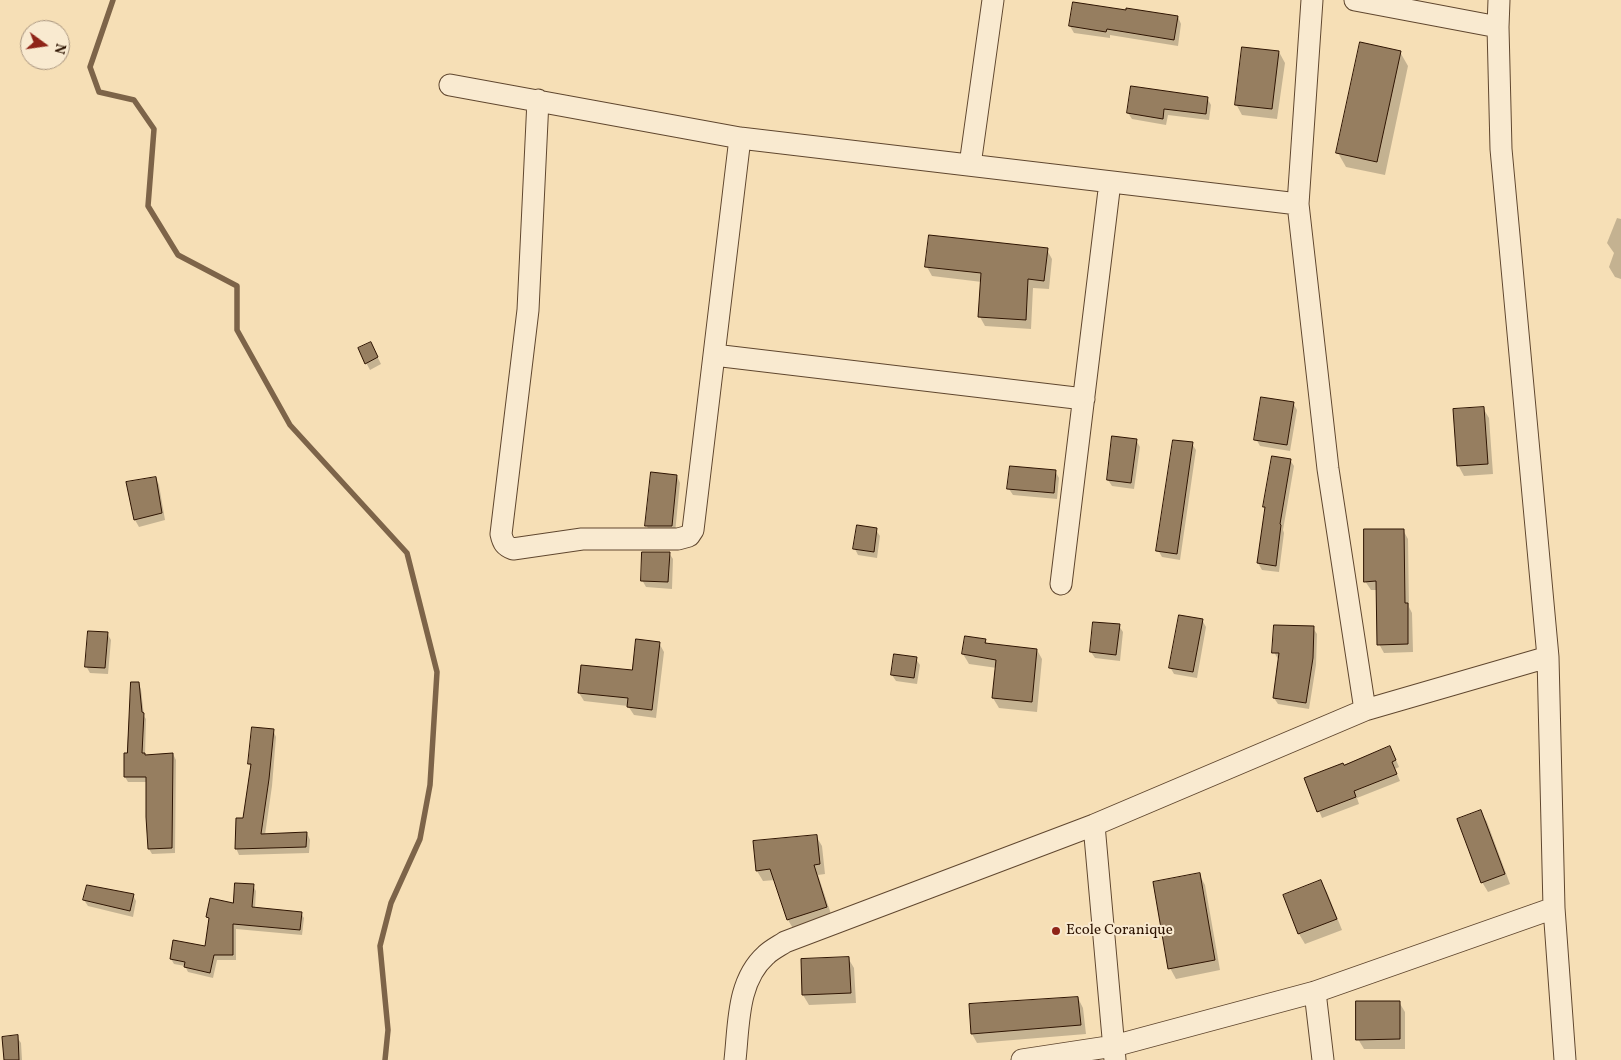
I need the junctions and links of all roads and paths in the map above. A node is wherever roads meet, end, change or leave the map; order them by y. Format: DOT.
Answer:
graph roads {
  1 [pos="993,0"];
  2 [pos="1312,0"];
  3 [pos="1355,0"];
  4 [pos="1499,0"];
  5 [pos="1498,27"];
  6 [pos="450,84"];
  7 [pos="538,100"];
  8 [pos="740,138"];
  9 [pos="970,165"];
  10 [pos="1110,182"];
  11 [pos="1298,204"];
  12 [pos="714,355"];
  13 [pos="1084,399"];
  14 [pos="1061,584"];
  15 [pos="1548,656"];
  16 [pos="1365,710"];
  17 [pos="1094,825"];
  18 [pos="1554,908"];
  19 [pos="1315,992"];
  20 [pos="1115,1053"];
  21 [pos="735,1060"];
  22 [pos="1022,1060"];
  23 [pos="1322,1060"];
  24 [pos="1564,1060"];
  1 -- 9 [label="street"];
  2 -- 11 [label="street"];
  3 -- 5 [label="street"];
  4 -- 5 [label="street"];
  5 -- 15 [label="street"];
  6 -- 7 [label="street"];
  7 -- 8 [label="street"];
  7 -- 12 [label="street"];
  8 -- 9 [label="street"];
  8 -- 12 [label="street"];
  9 -- 10 [label="street"];
  10 -- 11 [label="street"];
  10 -- 13 [label="street"];
  11 -- 16 [label="street"];
  12 -- 13 [label="street"];
  13 -- 14 [label="street"];
  15 -- 16 [label="street"];
  15 -- 18 [label="street"];
  16 -- 17 [label="street"];
  17 -- 20 [label="street"];
  17 -- 21 [label="street"];
  18 -- 19 [label="street"];
  18 -- 24 [label="street"];
  19 -- 20 [label="street"];
  19 -- 23 [label="street"];
  20 -- 22 [label="street"];
}
